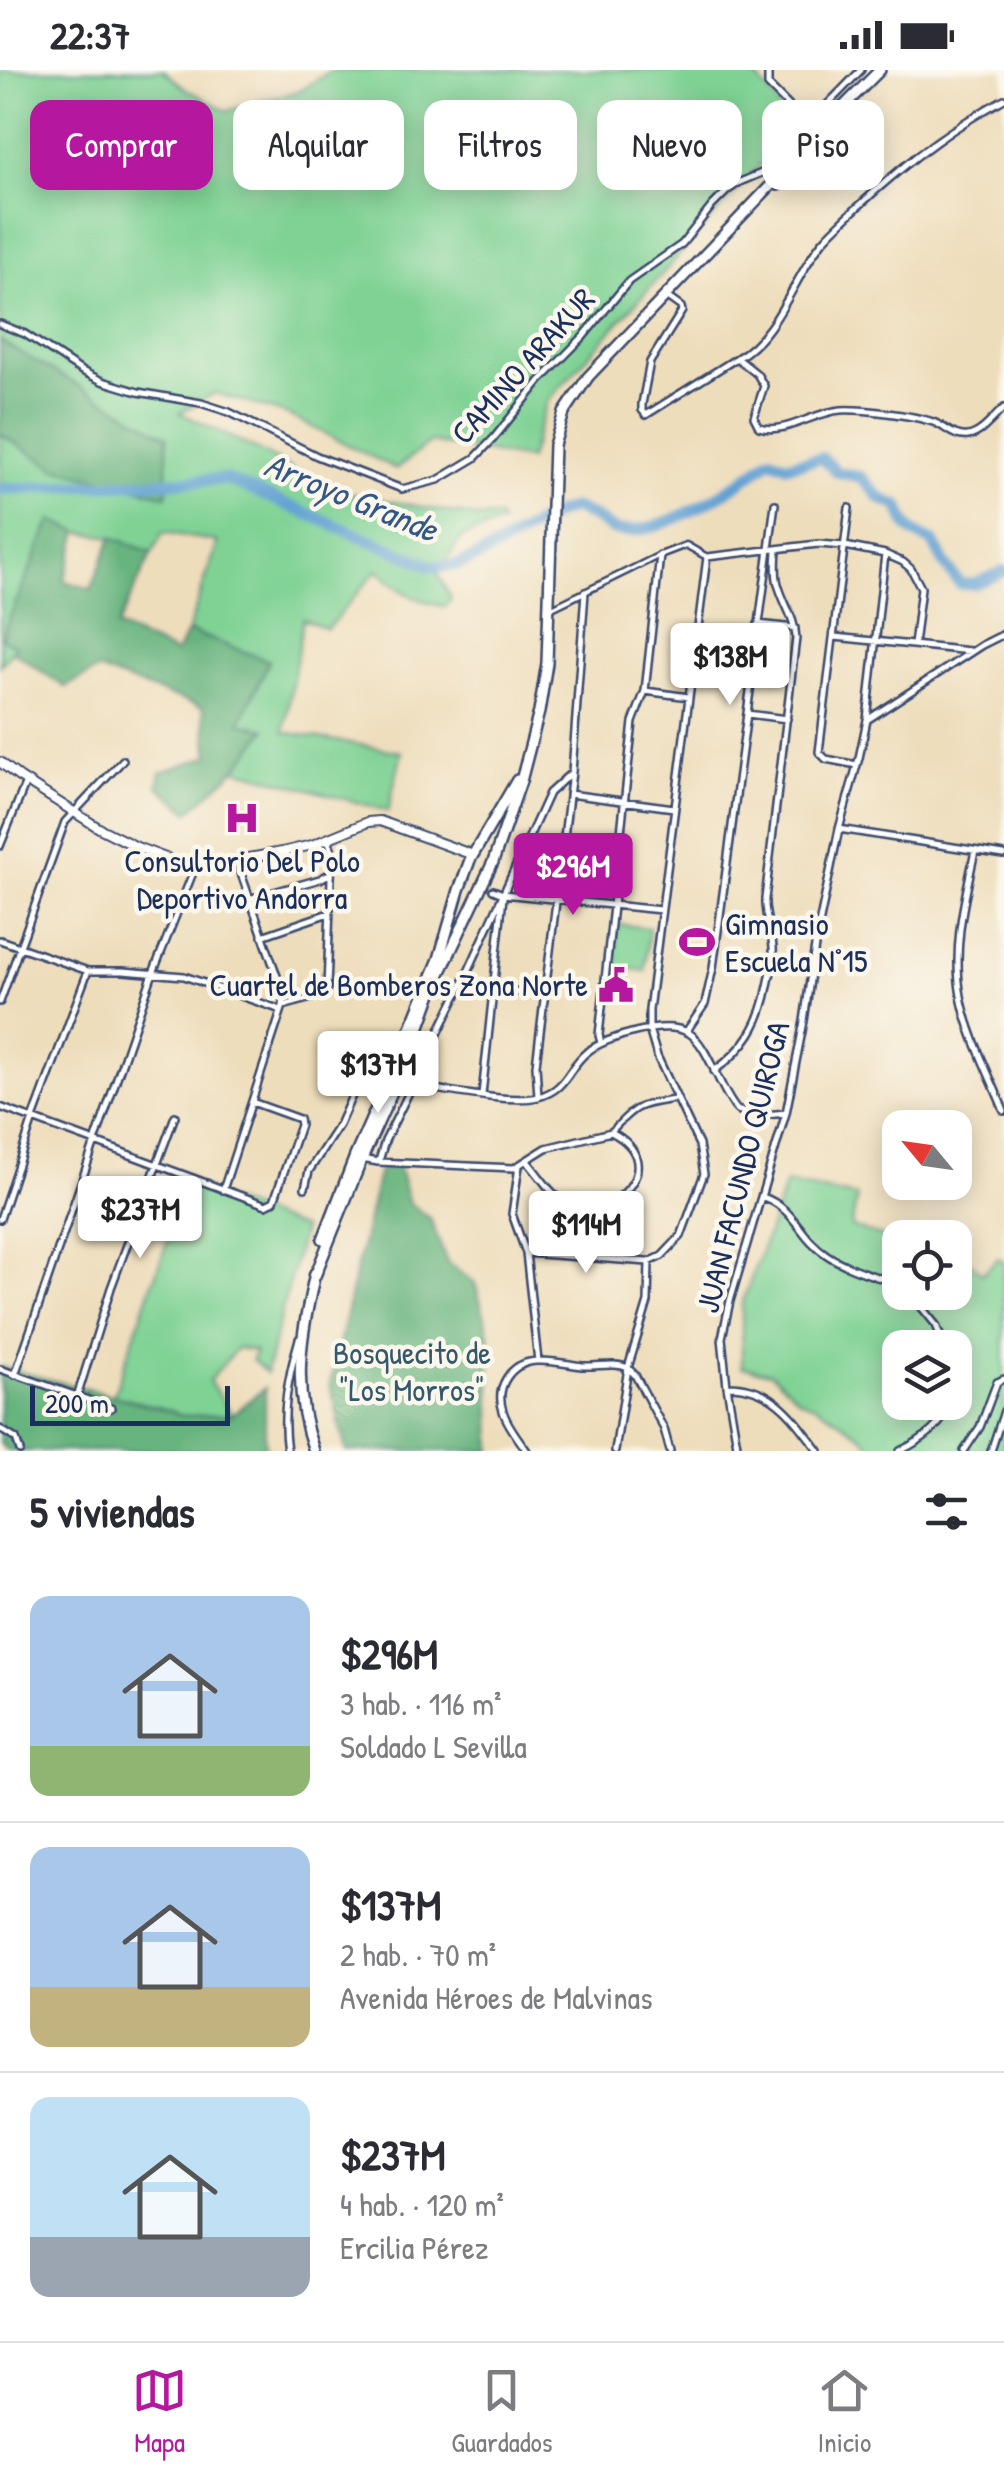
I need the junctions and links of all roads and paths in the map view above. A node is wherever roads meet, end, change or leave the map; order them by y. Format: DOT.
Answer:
graph roads {
  1 [pos="768,70"];
  2 [pos="862,70"];
  3 [pos="880,70"];
  4 [pos="1004,99"];
  5 [pos="783,100"];
  6 [pos="833,100"];
  7 [pos="850,100"];
  8 [pos="762,173"];
  9 [pos="766,190"];
  10 [pos="666,297"];
  11 [pos="0,324"];
  12 [pos="738,358"];
  13 [pos="1004,408"];
  14 [pos="774,504"];
  15 [pos="849,508"];
  16 [pos="844,546"];
  17 [pos="777,550"];
  18 [pos="768,552"];
  19 [pos="885,554"];
  20 [pos="660,556"];
  21 [pos="707,558"];
  22 [pos="585,592"];
  23 [pos="549,610"];
  24 [pos="758,624"];
  25 [pos="796,628"];
  26 [pos="1004,634"];
  27 [pos="835,636"];
  28 [pos="876,641"];
  29 [pos="914,646"];
  30 [pos="973,651"];
  31 [pos="645,691"];
  32 [pos="689,697"];
  33 [pos="747,714"];
  34 [pos="787,719"];
  35 [pos="866,720"];
  36 [pos="122,760"];
  37 [pos="0,762"];
  38 [pos="525,764"];
  39 [pos="857,766"];
  40 [pos="572,772"];
  41 [pos="26,782"];
  42 [pos="569,794"];
  43 [pos="625,802"];
  44 [pos="674,808"];
  45 [pos="73,812"];
  46 [pos="839,829"];
  47 [pos="328,839"];
  48 [pos="0,846"];
  49 [pos="974,850"];
  50 [pos="458,851"];
  51 [pos="474,854"];
  52 [pos="1004,855"];
  53 [pos="238,862"];
  54 [pos="493,862"];
  55 [pos="196,865"];
  56 [pos="330,874"];
  57 [pos="465,874"];
  58 [pos="487,876"];
  59 [pos="459,890"];
  60 [pos="493,890"];
  61 [pos="504,894"];
  62 [pos="478,896"];
  63 [pos="555,898"];
  64 [pos="249,899"];
  65 [pos="614,906"];
  66 [pos="661,910"];
  67 [pos="328,913"];
  68 [pos="262,936"];
  69 [pos="0,940"];
  70 [pos="20,948"];
  71 [pos="88,971"];
  72 [pos="153,973"];
  73 [pos="462,985"];
  74 [pos="494,989"];
  75 [pos="522,993"];
  76 [pos="0,1002"];
  77 [pos="283,1008"];
  78 [pos="649,1030"];
  79 [pos="686,1032"];
  80 [pos="601,1043"];
  81 [pos="404,1047"];
  82 [pos="714,1071"];
  83 [pos="394,1079"];
  84 [pos="413,1085"];
  85 [pos="482,1095"];
  86 [pos="538,1097"];
  87 [pos="677,1099"];
  88 [pos="252,1102"];
  89 [pos="0,1107"];
  90 [pos="1004,1111"];
  91 [pos="786,1113"];
  92 [pos="175,1116"];
  93 [pos="33,1119"];
  94 [pos="611,1132"];
  95 [pos="95,1142"];
  96 [pos="358,1157"];
  97 [pos="528,1161"];
  98 [pos="378,1162"];
  99 [pos="157,1165"];
  100 [pos="519,1166"];
  101 [pos="304,1188"];
  102 [pos="224,1190"];
  103 [pos="763,1197"];
  104 [pos="0,1219"];
  105 [pos="526,1252"];
  106 [pos="649,1262"];
  107 [pos="882,1278"];
  108 [pos="304,1322"];
  109 [pos="538,1361"];
  110 [pos="628,1368"];
  111 [pos="1,1372"];
  112 [pos="15,1375"];
  113 [pos="1004,1379"];
  114 [pos="726,1386"];
  115 [pos="78,1397"];
  116 [pos="111,1408"];
  117 [pos="1004,1411"];
  118 [pos="942,1420"];
  119 [pos="0,1429"];
  120 [pos="20,1451"];
  121 [pos="287,1451"];
  122 [pos="314,1451"];
  123 [pos="527,1451"];
  124 [pos="614,1451"];
  125 [pos="670,1451"];
  126 [pos="738,1451"];
  127 [pos="819,1451"];
  128 [pos="900,1451"];
  129 [pos="964,1451"];
  130 [pos="991,1451"];
  1 -- 5 [label="street"];
  2 -- 6 [label="street"];
  3 -- 7 [label="highway"];
  4 -- 12 [label="street"];
  8 -- 11 [label="street, CAMINO ARAKUR"];
  9 -- 10 [label="highway"];
  10 -- 12 [label="street"];
  10 -- 23 [label="highway"];
  12 -- 13 [label="street"];
  14 -- 18 [label="street"];
  15 -- 16 [label="street"];
  16 -- 17 [label="street"];
  16 -- 19 [label="street"];
  16 -- 27 [label="street"];
  17 -- 18 [label="street"];
  17 -- 25 [label="street"];
  18 -- 21 [label="street"];
  18 -- 24 [label="street"];
  19 -- 28 [label="street, JUAN FACUNDO QUIROGA"];
  19 -- 29 [label="street"];
  20 -- 21 [label="street"];
  20 -- 22 [label="street"];
  20 -- 31 [label="street"];
  21 -- 32 [label="street"];
  22 -- 23 [label="street"];
  22 -- 40 [label="street"];
  23 -- 38 [label="highway"];
  24 -- 25 [label="street"];
  24 -- 33 [label="street"];
  25 -- 34 [label="street"];
  26 -- 30 [label="street"];
  27 -- 28 [label="street"];
  27 -- 39 [label="street"];
  28 -- 29 [label="street"];
  28 -- 35 [label="street, JUAN FACUNDO QUIROGA"];
  29 -- 30 [label="street"];
  30 -- 35 [label="street"];
  31 -- 32 [label="street"];
  31 -- 43 [label="street"];
  32 -- 44 [label="street"];
  33 -- 34 [label="street"];
  33 -- 79 [label="street"];
  34 -- 82 [label="street"];
  35 -- 39 [label="street, JUAN FACUNDO QUIROGA"];
  36 -- 45 [label="street"];
  37 -- 41 [label="street"];
  38 -- 51 [label="highway"];
  38 -- 54 [label="highway"];
  39 -- 46 [label="street, JUAN FACUNDO QUIROGA"];
  40 -- 42 [label="street"];
  40 -- 61 [label="street"];
  41 -- 45 [label="street"];
  41 -- 48 [label="street"];
  42 -- 43 [label="street"];
  42 -- 63 [label="street"];
  43 -- 44 [label="street"];
  43 -- 65 [label="street"];
  44 -- 66 [label="street"];
  45 -- 55 [label="street"];
  45 -- 70 [label="street"];
  46 -- 49 [label="street"];
  46 -- 91 [label="street, JUAN FACUNDO QUIROGA"];
  47 -- 50 [label="street"];
  47 -- 53 [label="street"];
  47 -- 56 [label="street"];
  49 -- 52 [label="street"];
  49 -- 90 [label="street"];
  50 -- 51 [label="street"];
  50 -- 57 [label="street"];
  51 -- 54 [label="highway"];
  51 -- 57 [label="highway"];
  53 -- 55 [label="street"];
  53 -- 64 [label="street"];
  54 -- 58 [label="highway"];
  55 -- 72 [label="street"];
  56 -- 64 [label="street"];
  56 -- 67 [label="street"];
  57 -- 59 [label="highway"];
  58 -- 60 [label="street"];
  58 -- 62 [label="highway"];
  59 -- 62 [label="highway"];
  59 -- 81 [label="highway"];
  60 -- 61 [label="street"];
  60 -- 62 [label="street"];
  61 -- 63 [label="street"];
  61 -- 73 [label="street"];
  61 -- 74 [label="street"];
  62 -- 83 [label="highway"];
  63 -- 65 [label="street"];
  63 -- 86 [label="street"];
  64 -- 68 [label="street"];
  65 -- 66 [label="street"];
  65 -- 80 [label="street"];
  66 -- 78 [label="street"];
  67 -- 68 [label="street"];
  67 -- 77 [label="street"];
  68 -- 77 [label="street"];
  69 -- 70 [label="street"];
  70 -- 71 [label="street"];
  70 -- 76 [label="street"];
  71 -- 72 [label="street"];
  71 -- 93 [label="street"];
  72 -- 77 [label="street"];
  72 -- 95 [label="street"];
  73 -- 74 [label="street"];
  73 -- 84 [label="street"];
  74 -- 75 [label="street"];
  74 -- 85 [label="street"];
  77 -- 88 [label="street"];
  78 -- 79 [label="street"];
  78 -- 80 [label="street"];
  78 -- 87 [label="street"];
  79 -- 82 [label="street"];
  80 -- 86 [label="street"];
  81 -- 83 [label="highway"];
  81 -- 101 [label="street"];
  82 -- 91 [label="street"];
  83 -- 84 [label="street"];
  83 -- 96 [label="highway"];
  84 -- 85 [label="street"];
  84 -- 98 [label="street"];
  85 -- 86 [label="street"];
  87 -- 94 [label="street"];
  87 -- 106 [label="street"];
  88 -- 102 [label="street"];
  88 -- 102 [label="street"];
  89 -- 93 [label="street"];
  91 -- 103 [label="street, JUAN FACUNDO QUIROGA"];
  92 -- 99 [label="street"];
  93 -- 95 [label="street"];
  93 -- 104 [label="street"];
  94 -- 97 [label="street"];
  94 -- 97 [label="street"];
  95 -- 99 [label="street"];
  95 -- 112 [label="street"];
  96 -- 98 [label="street"];
  96 -- 108 [label="highway"];
  97 -- 100 [label="street"];
  98 -- 100 [label="street"];
  99 -- 102 [label="street"];
  99 -- 115 [label="street"];
  100 -- 105 [label="street"];
  103 -- 107 [label="street"];
  103 -- 114 [label="street, JUAN FACUNDO QUIROGA"];
  105 -- 106 [label="street"];
  105 -- 109 [label="street"];
  106 -- 110 [label="street"];
  108 -- 121 [label="street"];
  108 -- 122 [label="highway"];
  109 -- 110 [label="street"];
  109 -- 123 [label="street"];
  110 -- 124 [label="street"];
  110 -- 125 [label="street"];
  111 -- 112 [label="street"];
  112 -- 115 [label="street"];
  113 -- 129 [label="street"];
  114 -- 126 [label="street, JUAN FACUNDO QUIROGA"];
  114 -- 127 [label="street"];
  115 -- 116 [label="street"];
  117 -- 130 [label="street"];
  118 -- 128 [label="street"];
  119 -- 120 [label="street"];
}
